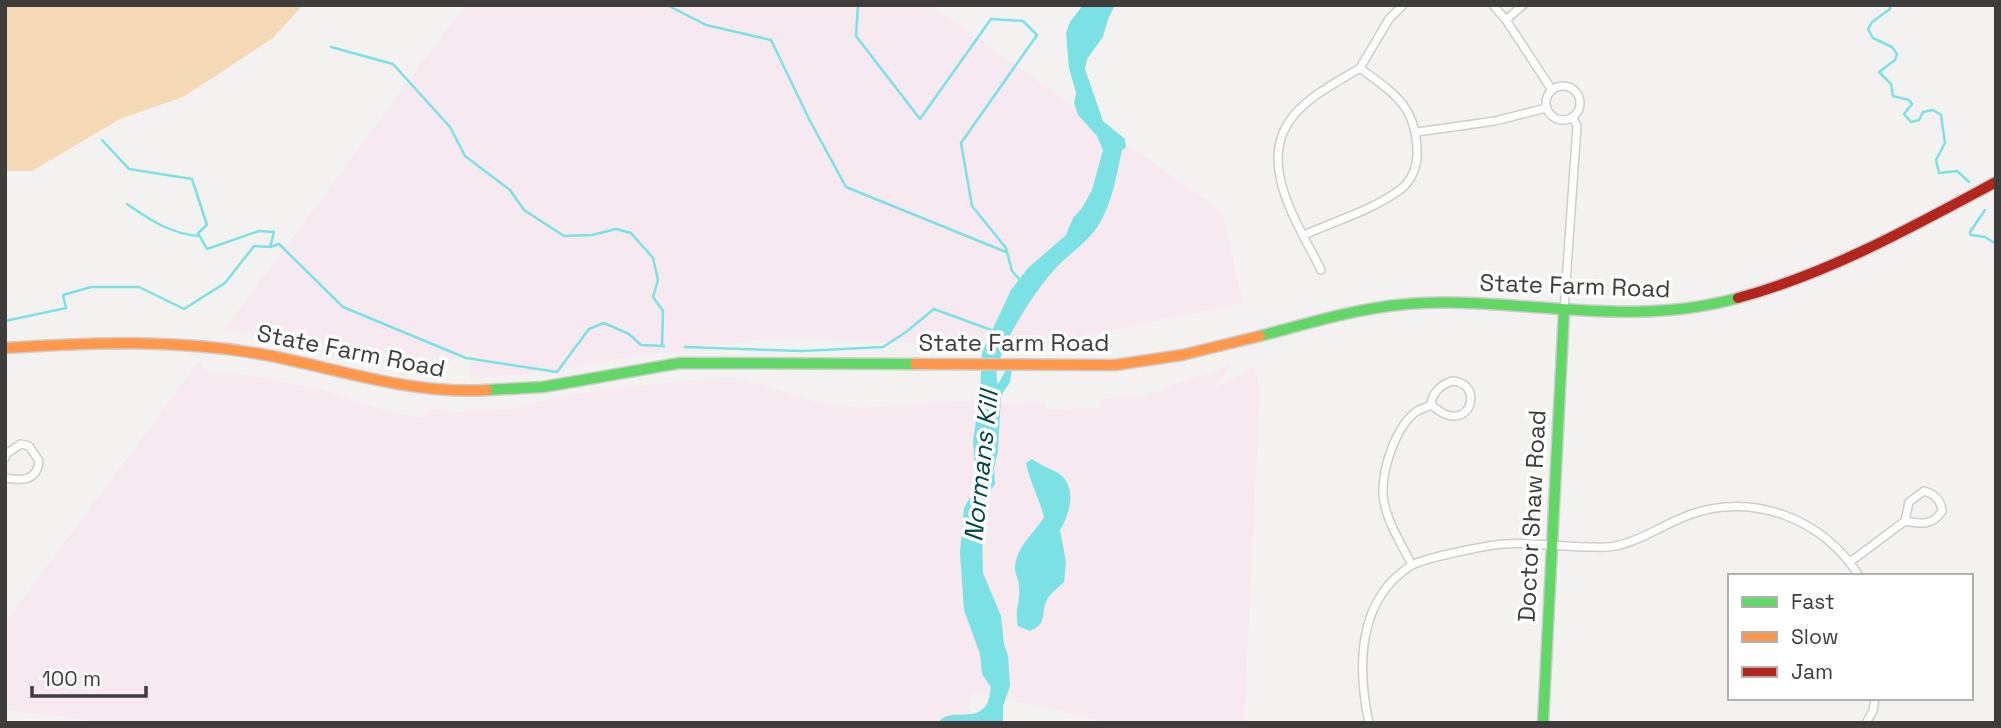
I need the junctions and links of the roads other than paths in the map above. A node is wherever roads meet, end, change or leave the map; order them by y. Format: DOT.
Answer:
graph roads {
  1 [pos="1403,5"];
  2 [pos="1493,5"];
  3 [pos="1523,5"];
  4 [pos="1506,20"];
  5 [pos="1360,68"];
  6 [pos="1552,90"];
  7 [pos="1546,108"];
  8 [pos="1573,118"];
  9 [pos="1417,132"];
  10 [pos="1996,182"];
  11 [pos="1304,235"];
  12 [pos="1321,270"];
  13 [pos="1564,311"];
  14 [pos="5,348"];
  15 [pos="1432,405"];
  16 [pos="5,458"];
  17 [pos="5,478"];
  18 [pos="1905,521"];
  19 [pos="1552,547"];
  20 [pos="1850,562"];
  21 [pos="1412,565"];
  22 [pos="1857,574"];
  23 [pos="1875,700"];
  24 [pos="1369,723"];
  25 [pos="1543,723"];
  26 [pos="1866,723"];
  1 -- 5 [label="street"];
  2 -- 4 [label="street"];
  3 -- 4 [label="street"];
  4 -- 6 [label="street"];
  5 -- 9 [label="street"];
  5 -- 11 [label="street"];
  6 -- 7 [label="street"];
  6 -- 8 [label="street"];
  7 -- 8 [label="street"];
  7 -- 9 [label="street"];
  8 -- 13 [label="street"];
  9 -- 11 [label="street"];
  10 -- 13 [label="main road, State Farm Road"];
  11 -- 12 [label="street"];
  13 -- 14 [label="main road, State Farm Road"];
  13 -- 19 [label="main road, Doctor Shaw Road"];
  15 -- 15 [label="street"];
  15 -- 21 [label="street"];
  16 -- 17 [label="street"];
  18 -- 18 [label="street"];
  18 -- 20 [label="street"];
  19 -- 20 [label="street"];
  19 -- 21 [label="street"];
  19 -- 25 [label="main road, Doctor Shaw Road"];
  20 -- 22 [label="street"];
  21 -- 24 [label="street"];
  23 -- 26 [label="street"];
}
